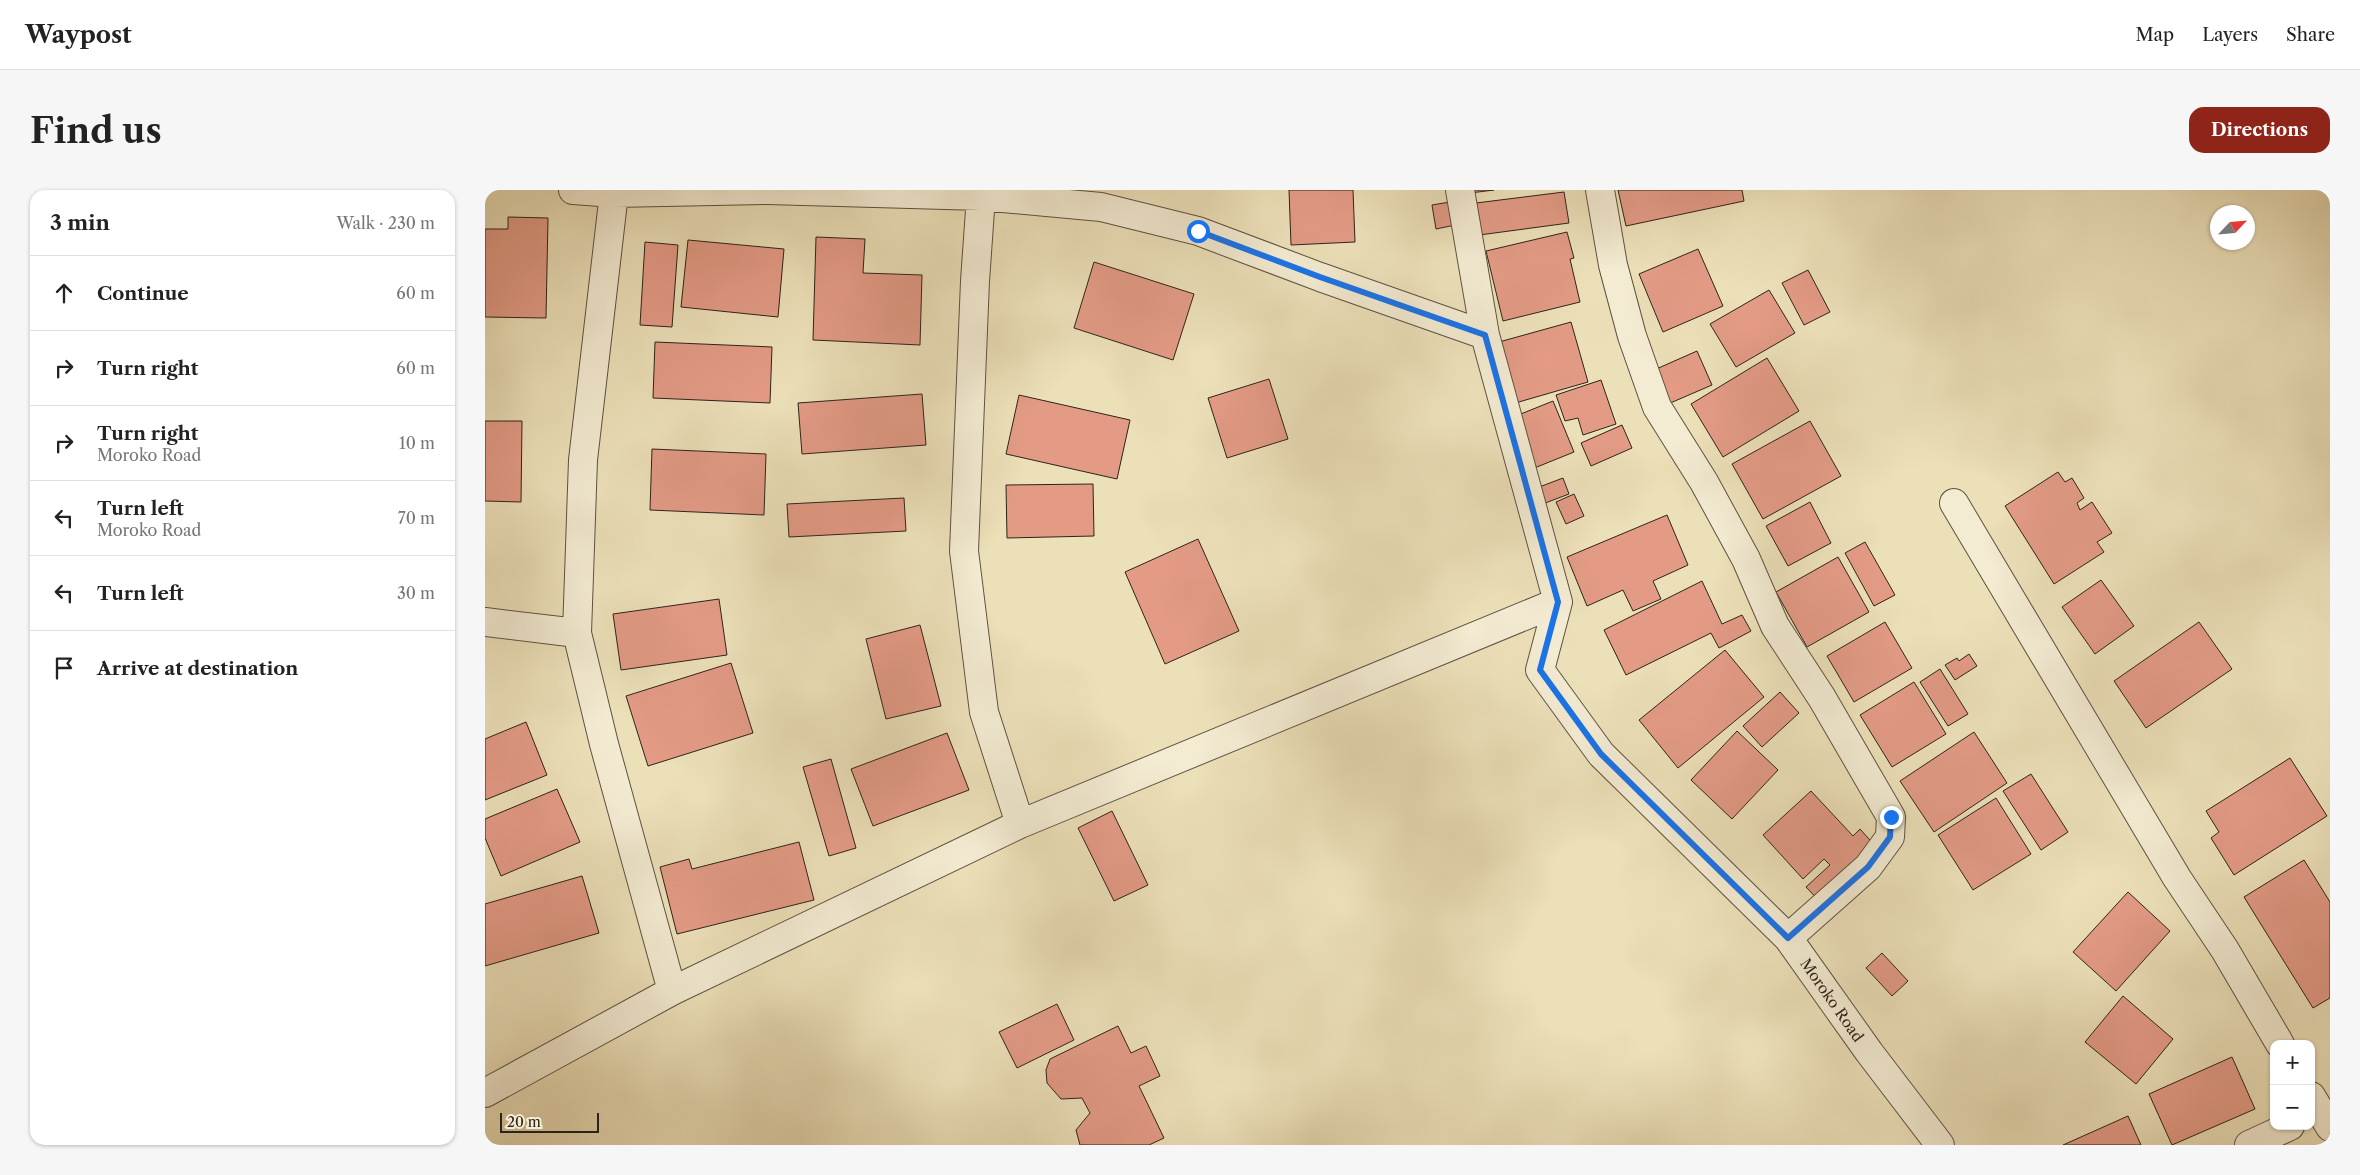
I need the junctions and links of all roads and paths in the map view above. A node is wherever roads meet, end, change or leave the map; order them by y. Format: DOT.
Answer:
graph roads {
  1 [pos="573,190"];
  2 [pos="1460,190"];
  3 [pos="1601,190"];
  4 [pos="614,193"];
  5 [pos="981,196"];
  6 [pos="1485,335"];
  7 [pos="1954,503"];
  8 [pos="1558,602"];
  9 [pos="485,622"];
  10 [pos="577,633"];
  11 [pos="1020,824"];
  12 [pos="1788,938"];
  13 [pos="673,991"];
  14 [pos="2278,1040"];
  15 [pos="485,1093"];
  16 [pos="2281,1130"];
  17 [pos="1939,1145"];
  18 [pos="2249,1145"];
  1 -- 4 [label="street"];
  2 -- 6 [label="street"];
  3 -- 12 [label="street"];
  4 -- 5 [label="street"];
  4 -- 10 [label="street"];
  5 -- 6 [label="street"];
  5 -- 11 [label="street"];
  6 -- 8 [label="street"];
  7 -- 14 [label="street"];
  8 -- 11 [label="street"];
  8 -- 12 [label="street, Moroko Road"];
  9 -- 10 [label="street"];
  10 -- 13 [label="street"];
  11 -- 13 [label="street"];
  12 -- 17 [label="street, Moroko Road"];
  13 -- 15 [label="street"];
  16 -- 18 [label="street"];
}
